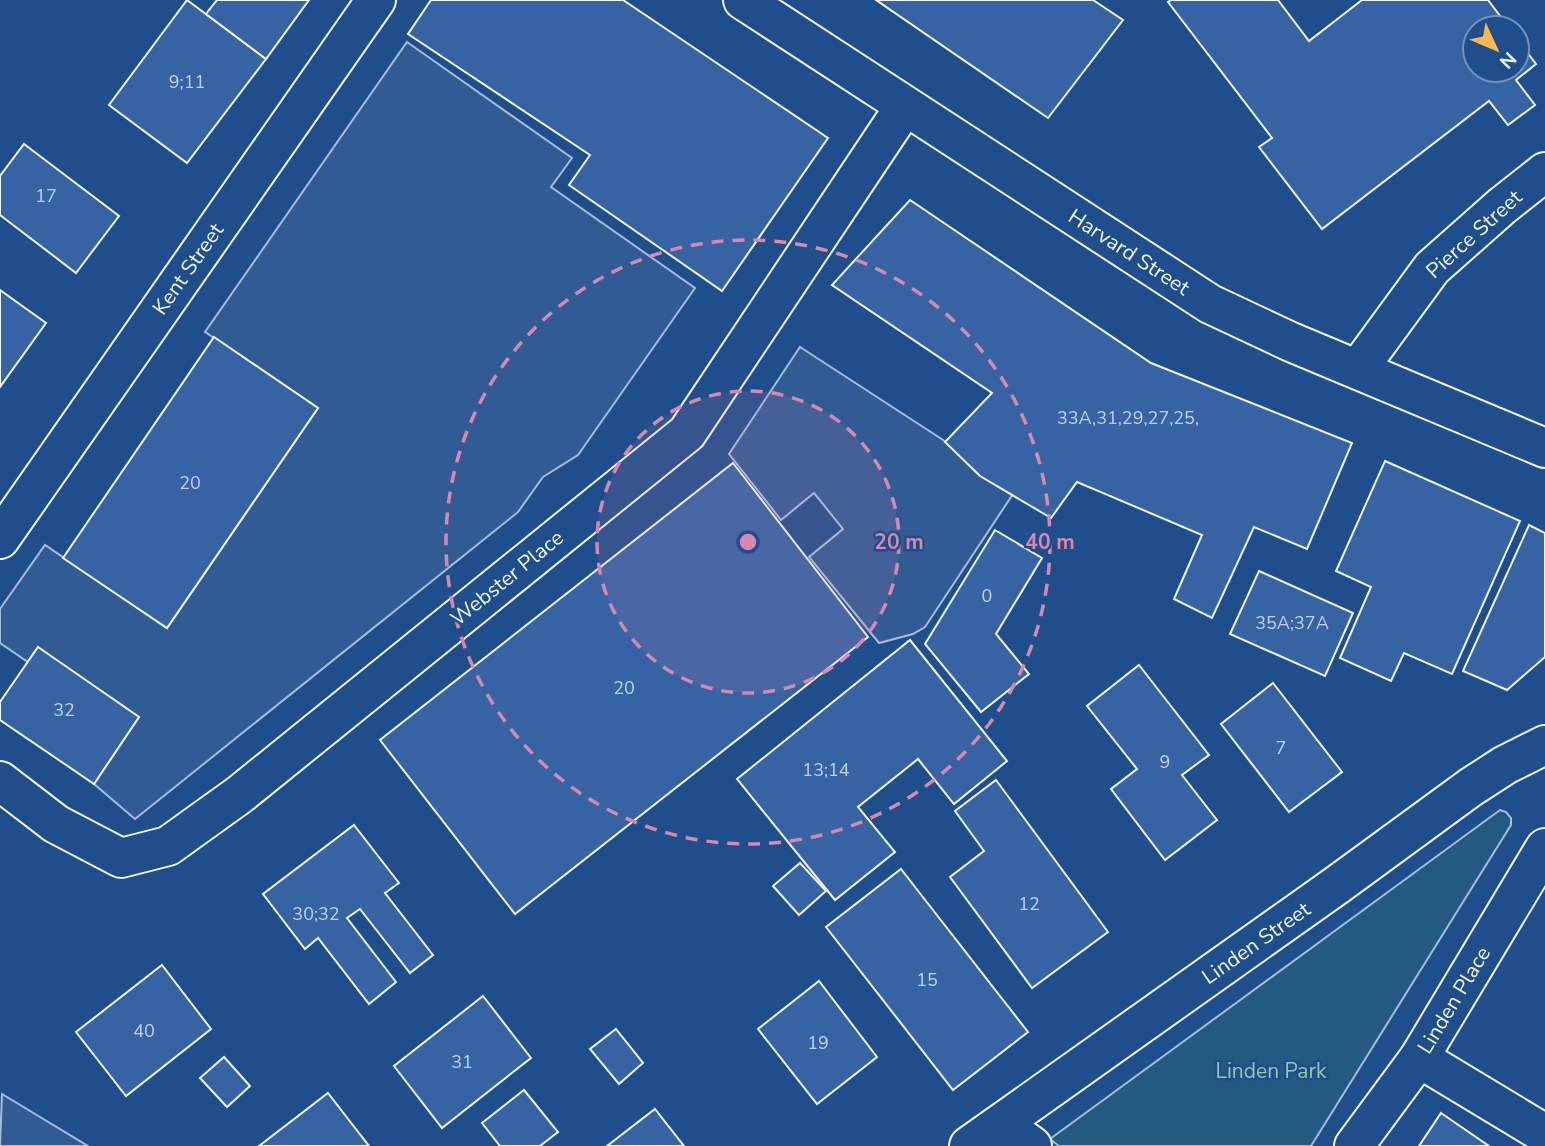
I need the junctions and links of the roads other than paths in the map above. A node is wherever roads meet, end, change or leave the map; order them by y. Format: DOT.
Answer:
graph roads {
  1 [pos="376,0"];
  2 [pos="743,0"];
  3 [pos="905,106"];
  4 [pos="1545,172"];
  5 [pos="1358,369"];
  6 [pos="1545,448"];
  7 [pos="0,539"];
  8 [pos="1545,745"];
  9 [pos="0,780"];
  10 [pos="1545,848"];
  11 [pos="1419,1058"];
  12 [pos="1002,1124"];
  13 [pos="1545,1134"];
  14 [pos="969,1146"];
  15 [pos="1032,1146"];
  16 [pos="1354,1146"];
  1 -- 7 [label="street, Kent Street"];
  2 -- 3 [label="street, Harvard Street"];
  3 -- 5 [label="street, Harvard Street"];
  3 -- 9 [label="street, Webster Place"];
  4 -- 5 [label="street, Pierce Street"];
  5 -- 6 [label="street, Harvard Street"];
  8 -- 12 [label="street, Linden Street"];
  10 -- 11 [label="street, Linden Place"];
  11 -- 13 [label="street"];
  11 -- 16 [label="street, Linden Place"];
  12 -- 14 [label="street, Linden Street"];
  12 -- 15 [label="street"];
}
